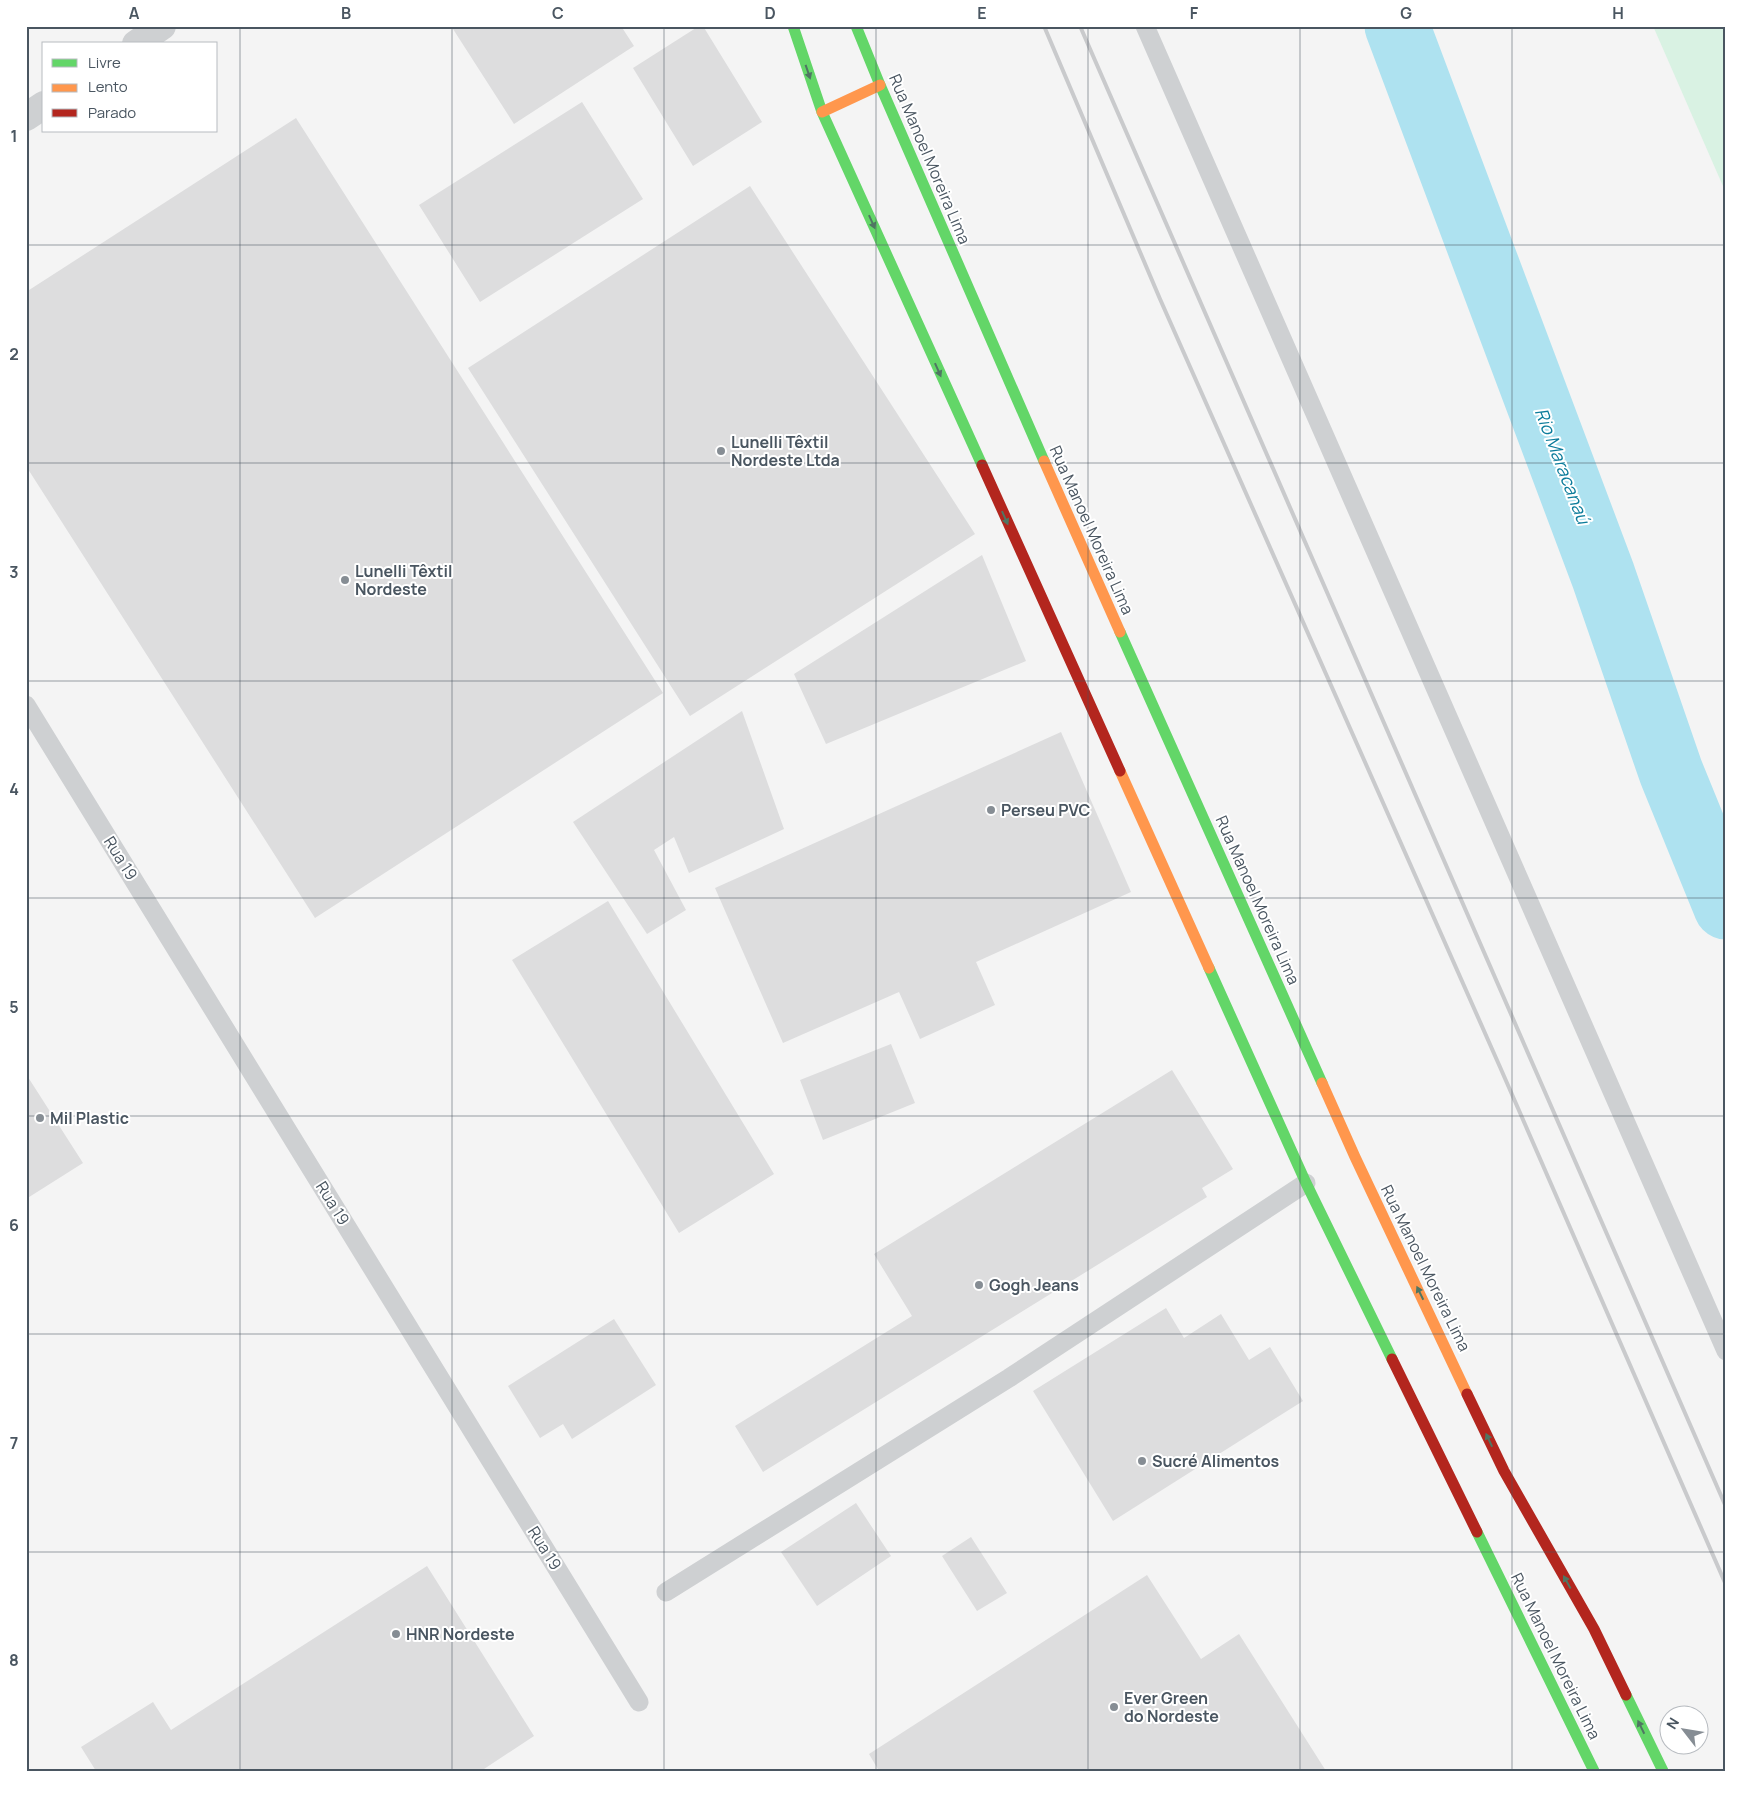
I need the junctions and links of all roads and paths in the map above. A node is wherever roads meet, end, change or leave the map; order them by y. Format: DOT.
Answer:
graph roads {
  1 [pos="162,26"];
  2 [pos="793,26"];
  3 [pos="856,26"];
  4 [pos="1145,26"];
  5 [pos="139,42"];
  6 [pos="880,85"];
  7 [pos="42,106"];
  8 [pos="822,112"];
  9 [pos="26,117"];
  10 [pos="26,704"];
  11 [pos="1306,1183"];
  12 [pos="1726,1351"];
  13 [pos="666,1592"];
  14 [pos="639,1702"];
  15 [pos="1594,1771"];
  16 [pos="1663,1771"];
  1 -- 5 [label="street"];
  2 -- 8 [label="street, Rua Manoel Moreira Lima, one-way"];
  3 -- 6 [label="street, Rua Manoel Moreira Lima"];
  4 -- 12 [label="lane"];
  6 -- 8 [label="street"];
  16 -- 6 [label="street, Rua Manoel Moreira Lima, one-way"];
  7 -- 9 [label="street"];
  8 -- 11 [label="street, Rua Manoel Moreira Lima, one-way"];
  10 -- 14 [label="lane, Rua 19"];
  11 -- 13 [label="lane"];
  11 -- 15 [label="street, Rua Manoel Moreira Lima"];
}
